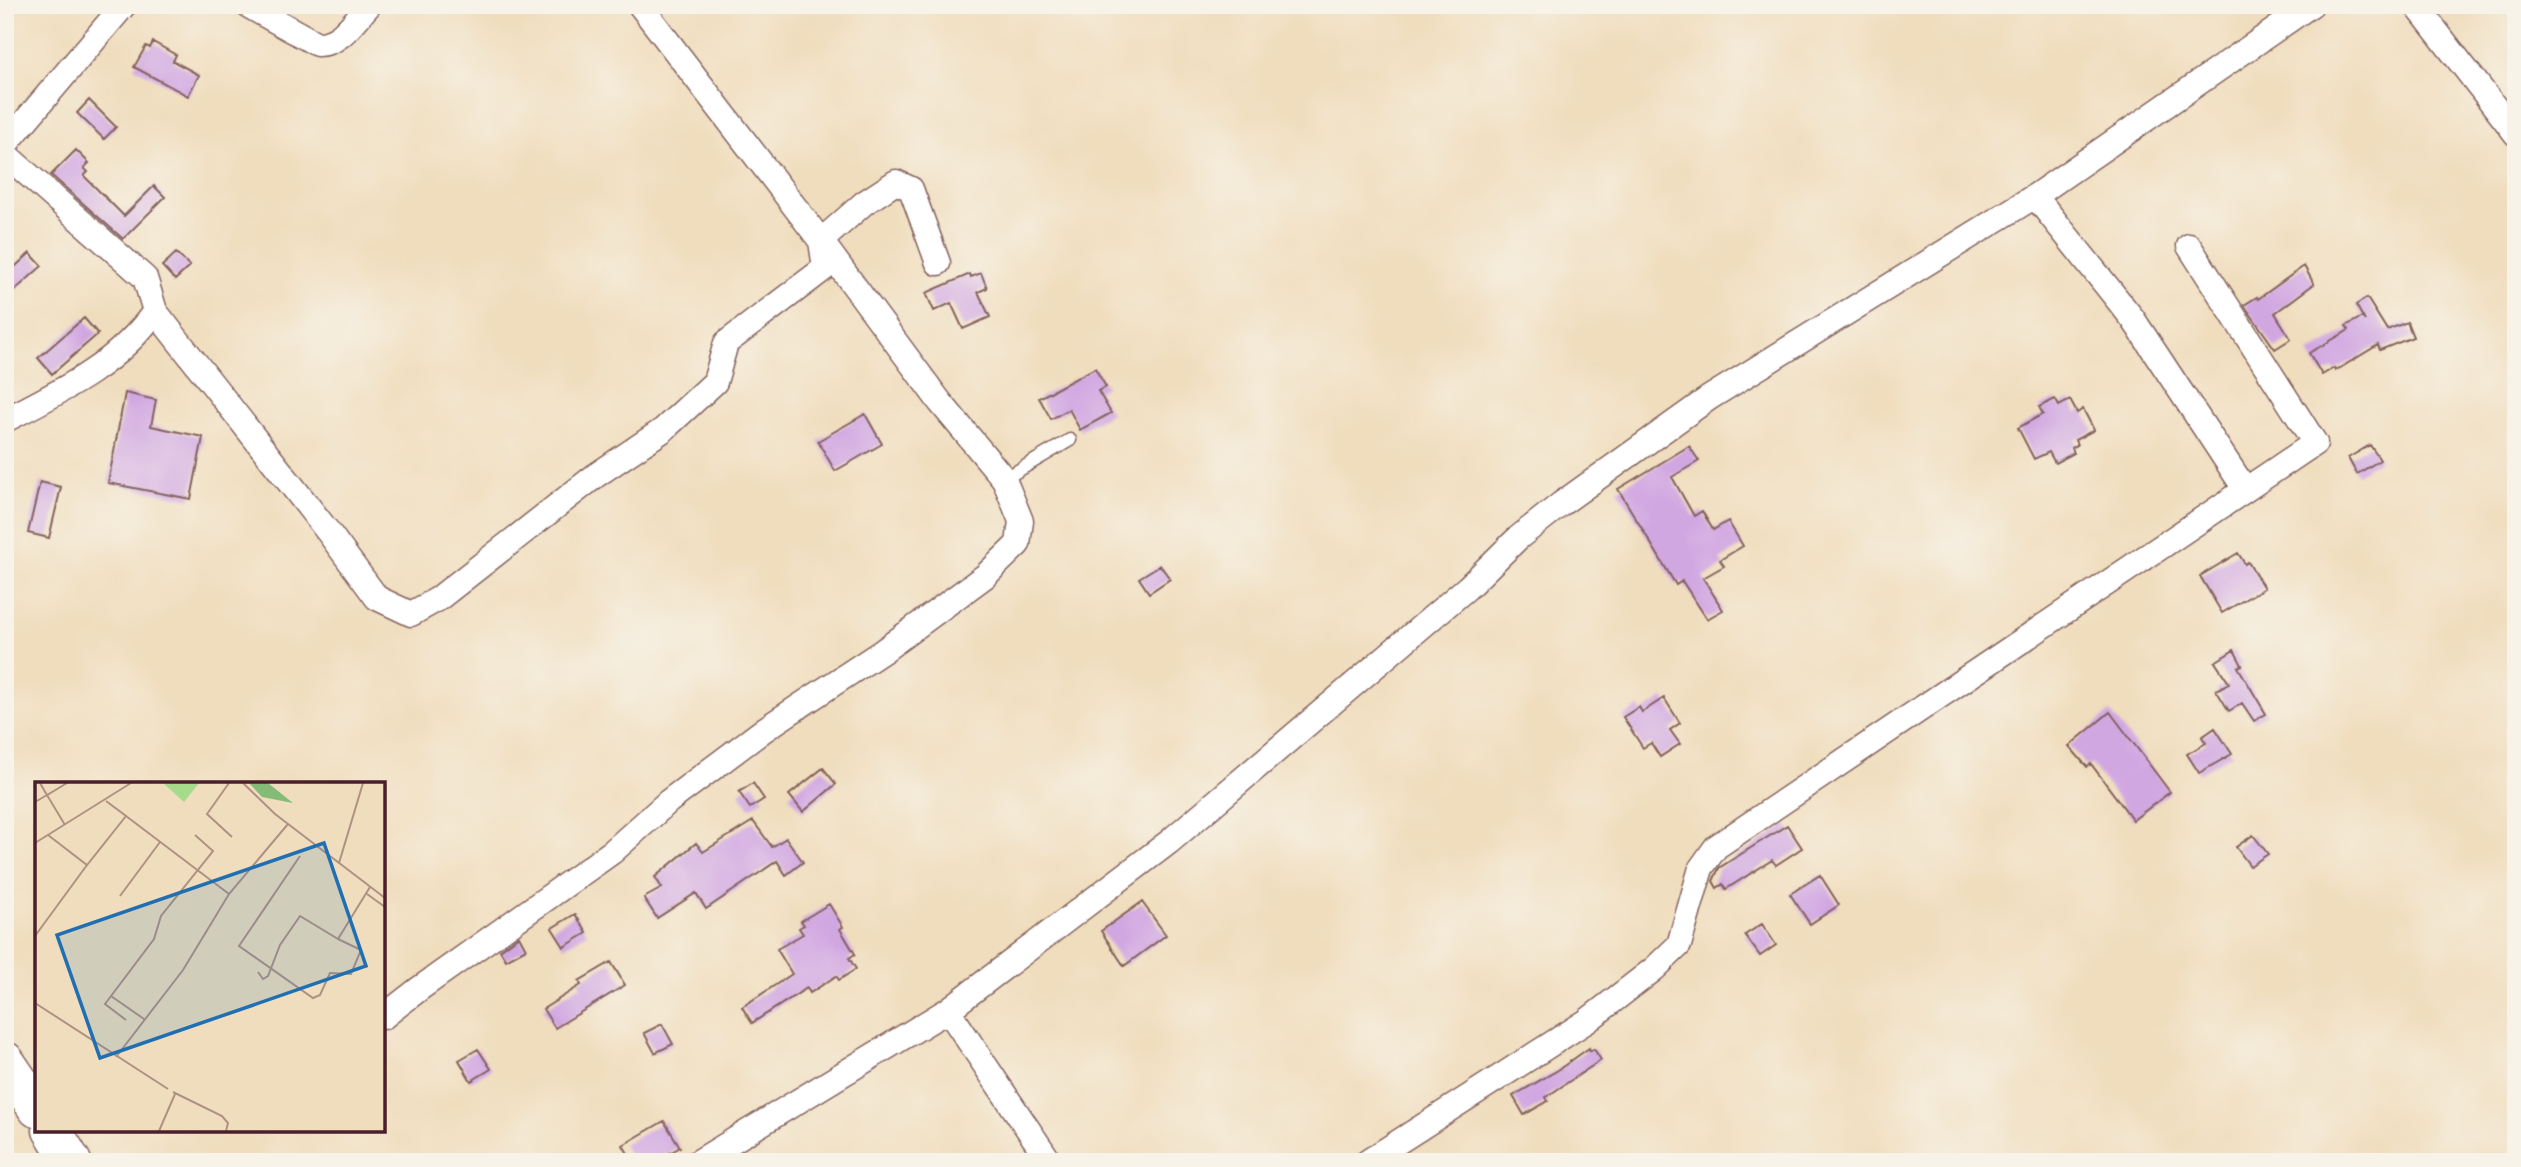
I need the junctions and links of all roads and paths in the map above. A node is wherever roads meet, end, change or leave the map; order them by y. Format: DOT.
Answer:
graph roads {
  1 [pos="124,5"];
  2 [pos="247,5"];
  3 [pos="369,5"];
  4 [pos="640,5"];
  5 [pos="2311,5"];
  6 [pos="2416,5"];
  7 [pos="2516,134"];
  8 [pos="5,145"];
  9 [pos="5,154"];
  10 [pos="2035,196"];
  11 [pos="821,240"];
  12 [pos="2189,246"];
  13 [pos="938,263"];
  14 [pos="155,311"];
  15 [pos="5,420"];
  16 [pos="1070,440"];
  17 [pos="1004,479"];
  18 [pos="2245,489"];
  19 [pos="948,1010"];
  20 [pos="385,1016"];
  21 [pos="5,1061"];
  22 [pos="35,1105"];
  23 [pos="53,1132"];
  24 [pos="72,1162"];
  25 [pos="698,1162"];
  26 [pos="1050,1162"];
  27 [pos="1367,1162"];
  1 -- 8 [label="street"];
  2 -- 3 [label="street"];
  4 -- 11 [label="street"];
  5 -- 10 [label="street"];
  6 -- 7 [label="street"];
  9 -- 14 [label="street"];
  10 -- 18 [label="street"];
  10 -- 19 [label="street"];
  11 -- 13 [label="street"];
  11 -- 14 [label="street"];
  11 -- 17 [label="street"];
  12 -- 18 [label="street"];
  14 -- 15 [label="street"];
  16 -- 17 [label="lane"];
  17 -- 20 [label="street"];
  18 -- 27 [label="street"];
  19 -- 25 [label="street"];
  19 -- 26 [label="street"];
  21 -- 22 [label="highway"];
  23 -- 24 [label="highway"];
}
